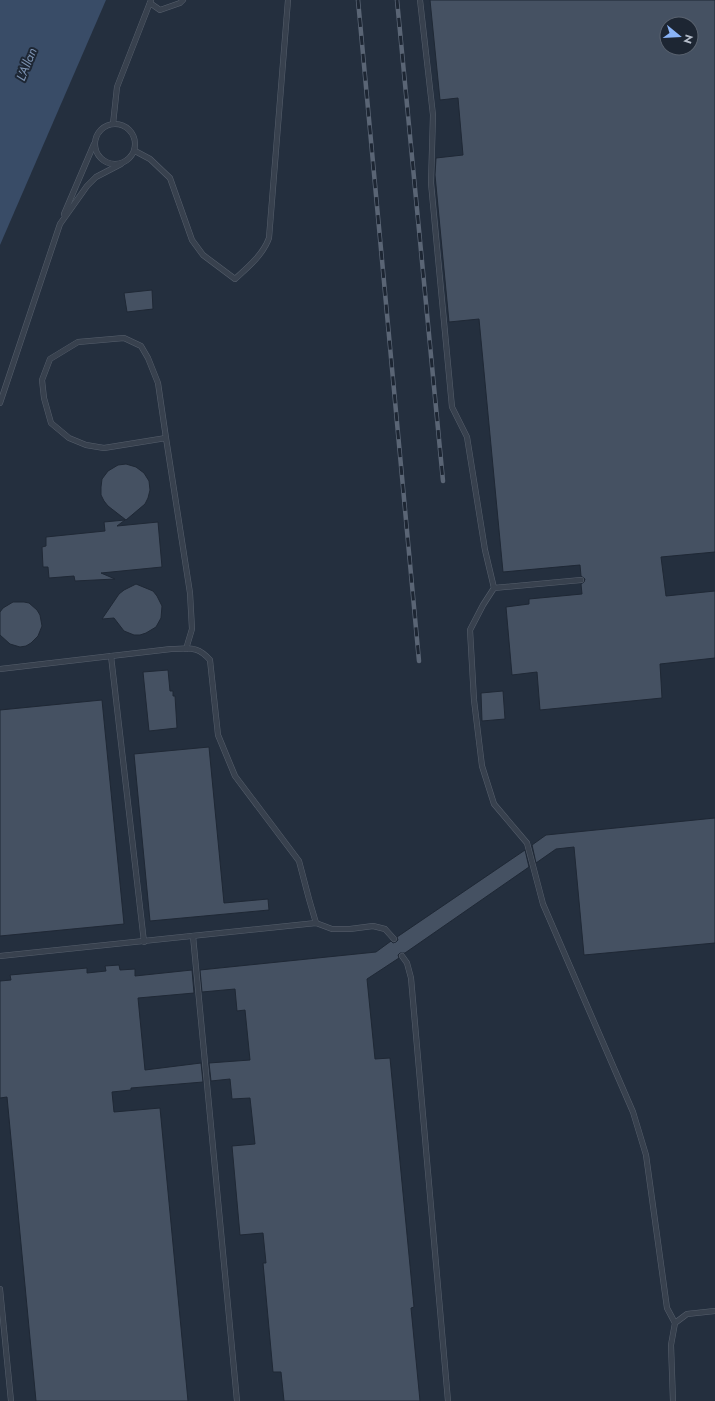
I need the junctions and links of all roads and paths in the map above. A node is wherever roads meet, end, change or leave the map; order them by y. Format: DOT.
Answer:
graph roads {
  1 [pos="183,0"];
  2 [pos="288,0"];
  3 [pos="420,0"];
  4 [pos="150,1"];
  5 [pos="113,124"];
  6 [pos="95,141"];
  7 [pos="135,150"];
  8 [pos="121,164"];
  9 [pos="60,224"];
  10 [pos="0,403"];
  11 [pos="166,438"];
  12 [pos="581,580"];
  13 [pos="494,588"];
  14 [pos="186,649"];
  15 [pos="111,656"];
  16 [pos="0,669"];
  17 [pos="316,923"];
  18 [pos="193,936"];
  19 [pos="394,939"];
  20 [pos="144,942"];
  21 [pos="0,956"];
  22 [pos="402,956"];
  23 [pos="0,1289"];
  24 [pos="715,1311"];
  25 [pos="675,1324"];
  26 [pos="11,1401"];
  27 [pos="237,1401"];
  28 [pos="448,1401"];
  29 [pos="673,1401"];
  1 -- 4 [label="lane"];
  2 -- 7 [label="lane"];
  3 -- 13 [label="lane"];
  4 -- 5 [label="lane"];
  5 -- 6 [label="lane"];
  5 -- 7 [label="lane"];
  6 -- 8 [label="lane"];
  6 -- 9 [label="lane"];
  7 -- 8 [label="lane"];
  8 -- 9 [label="lane"];
  9 -- 10 [label="lane"];
  11 -- 11 [label="lane"];
  11 -- 14 [label="lane"];
  12 -- 13 [label="lane"];
  13 -- 25 [label="lane"];
  14 -- 15 [label="lane"];
  14 -- 17 [label="lane"];
  15 -- 16 [label="lane"];
  15 -- 20 [label="lane"];
  17 -- 18 [label="lane"];
  17 -- 19 [label="lane"];
  18 -- 20 [label="lane"];
  18 -- 27 [label="lane"];
  20 -- 21 [label="lane"];
  22 -- 28 [label="lane"];
  23 -- 26 [label="lane"];
  24 -- 25 [label="lane"];
  25 -- 29 [label="lane"];
}
